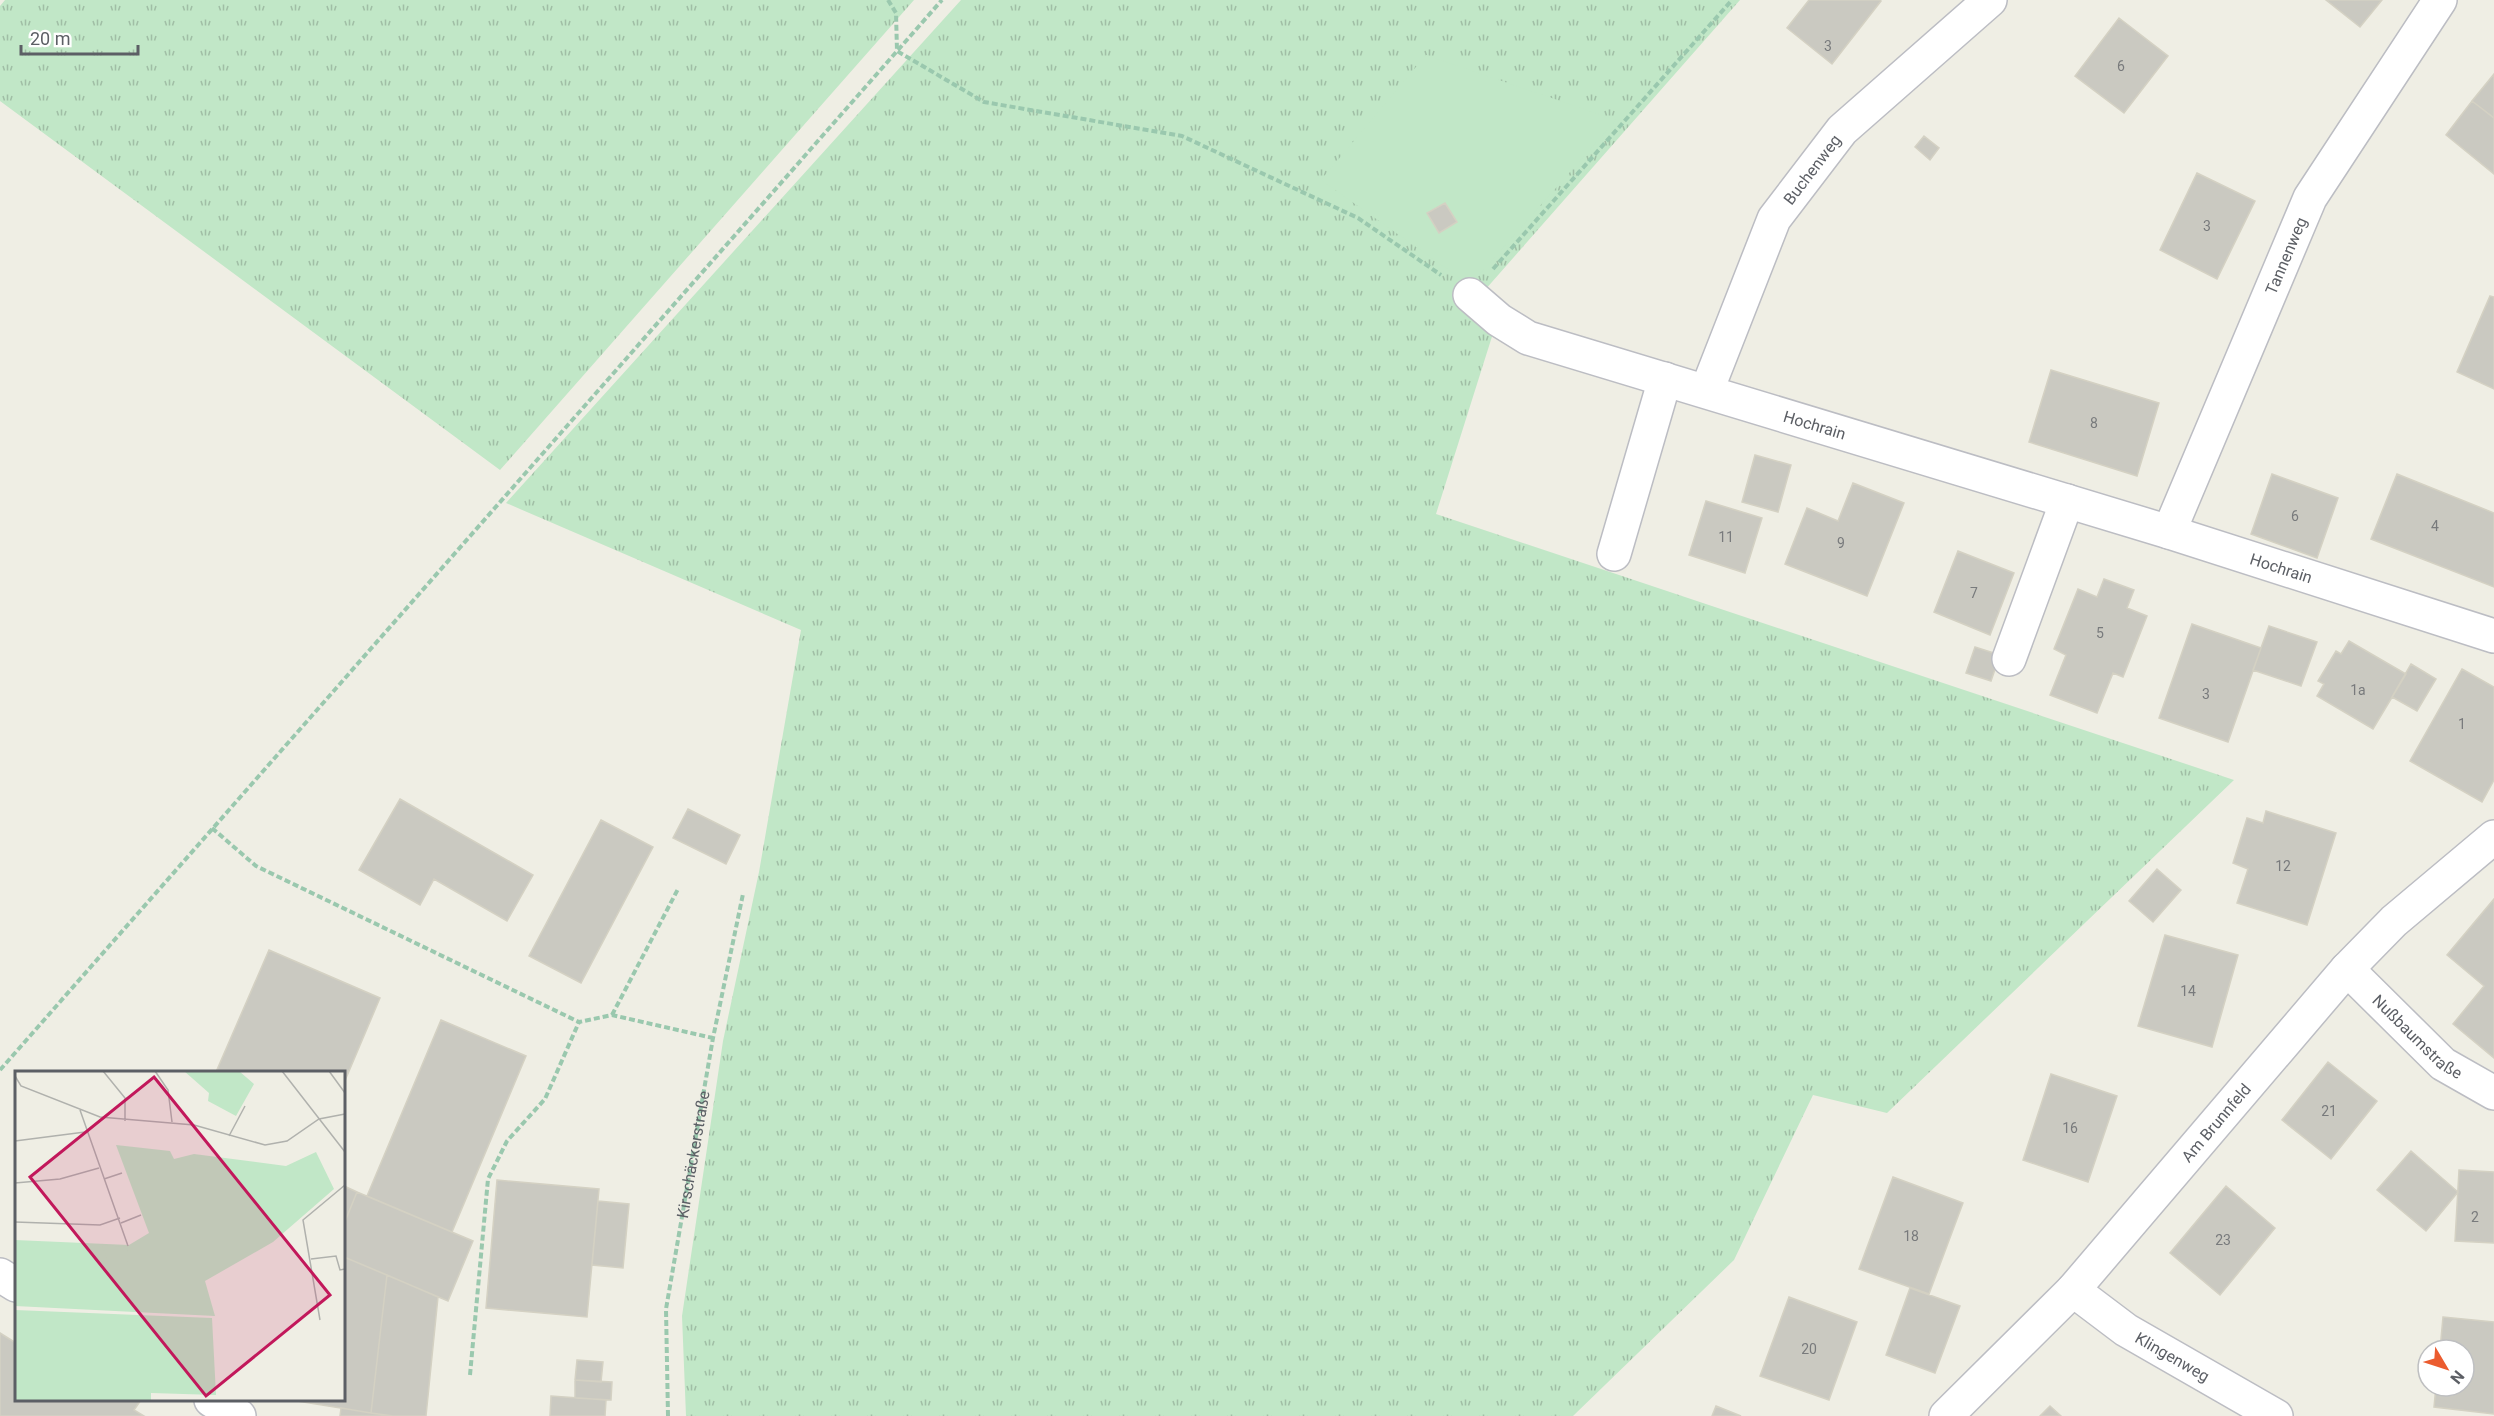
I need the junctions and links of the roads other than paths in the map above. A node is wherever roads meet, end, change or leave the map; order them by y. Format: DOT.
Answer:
graph roads {
  1 [pos="1990,0"];
  2 [pos="2440,0"];
  3 [pos="1470,295"];
  4 [pos="1665,378"];
  5 [pos="1707,390"];
  6 [pos="2067,501"];
  7 [pos="2169,532"];
  8 [pos="1614,554"];
  9 [pos="2493,632"];
  10 [pos="2009,659"];
  11 [pos="2494,837"];
  12 [pos="2347,969"];
  13 [pos="2494,1093"];
  14 [pos="0,1275"];
  15 [pos="15,1284"];
  16 [pos="2073,1290"];
  17 [pos="213,1401"];
  18 [pos="239,1416"];
  19 [pos="1946,1416"];
  20 [pos="2276,1416"];
  1 -- 5 [label="street, Buchenweg"];
  2 -- 7 [label="street, Tannenweg"];
  3 -- 4 [label="street, Hochrain"];
  4 -- 5 [label="street, Hochrain"];
  4 -- 8 [label="street"];
  5 -- 6 [label="street, Hochrain"];
  6 -- 7 [label="street, Hochrain"];
  6 -- 10 [label="street"];
  7 -- 9 [label="street, Hochrain"];
  11 -- 12 [label="street, Am Brunnfeld"];
  12 -- 13 [label="street, Nußbaumstraße"];
  12 -- 16 [label="street, Am Brunnfeld"];
  14 -- 15 [label="street"];
  16 -- 19 [label="street, Am Brunnfeld"];
  16 -- 20 [label="street, Klingenweg"];
  17 -- 18 [label="street"];
}
